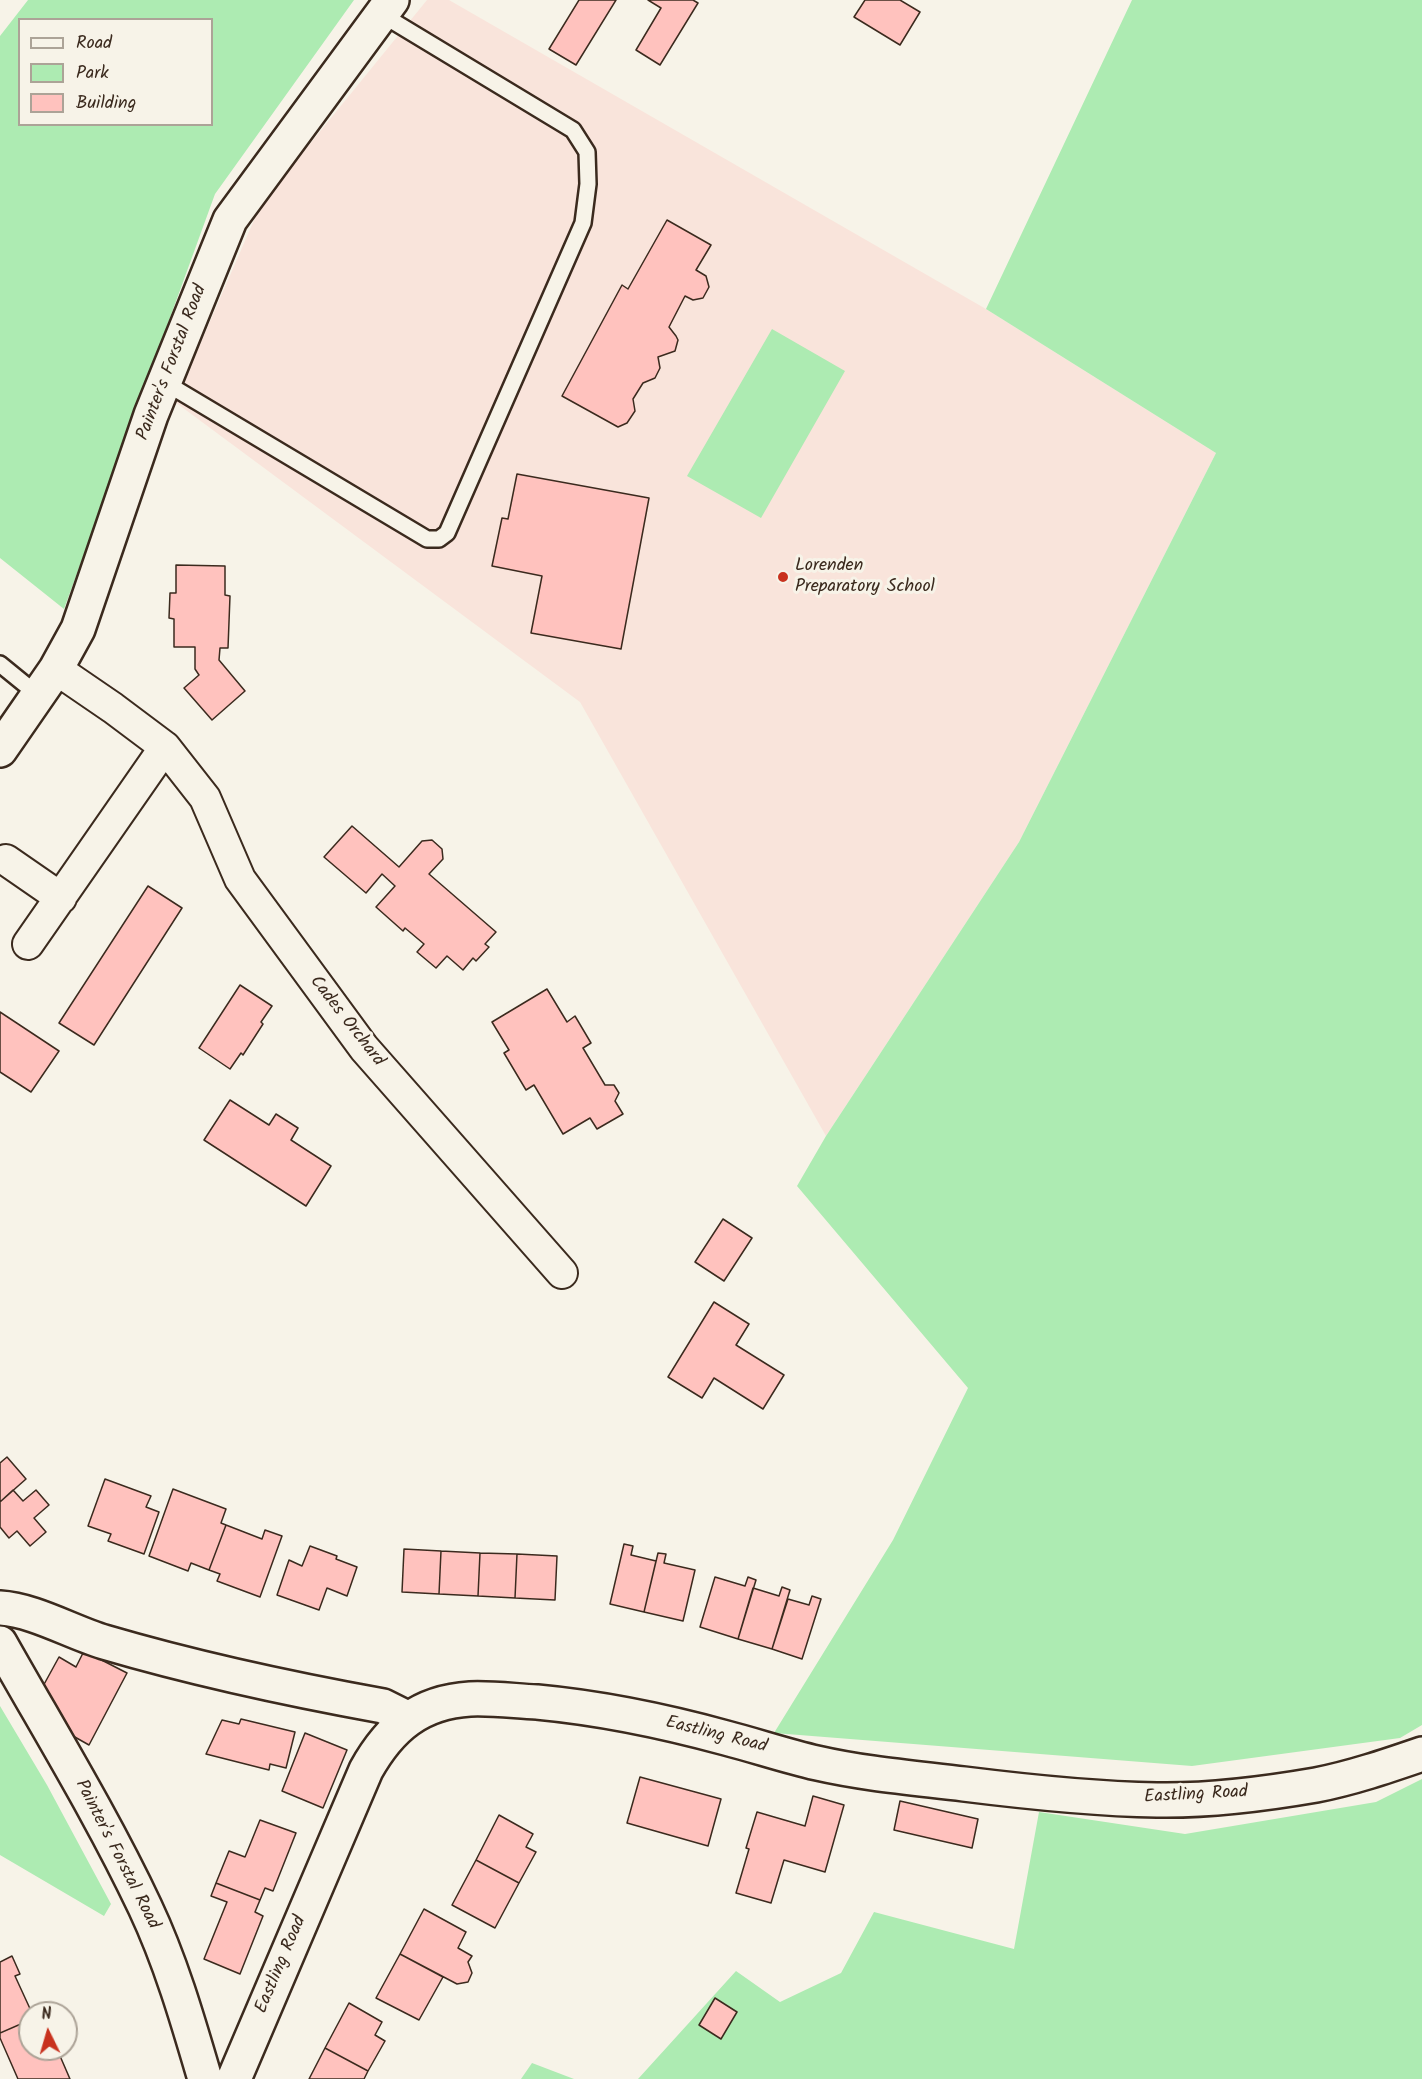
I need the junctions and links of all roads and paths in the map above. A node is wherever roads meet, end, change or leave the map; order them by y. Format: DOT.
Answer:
graph roads {
  1 [pos="386,7"];
  2 [pos="164,382"];
  3 [pos="0,664"];
  4 [pos="56,669"];
  5 [pos="38,695"];
  6 [pos="165,747"];
  7 [pos="0,750"];
  8 [pos="6,860"];
  9 [pos="61,898"];
  10 [pos="28,944"];
  11 [pos="562,1273"];
  12 [pos="0,1608"];
  13 [pos="0,1643"];
  14 [pos="409,1719"];
  15 [pos="1422,1754"];
  16 [pos="205,2079"];
  17 [pos="234,2079"];
  1 -- 2 [label="street, Painter's Forstal Road"];
  1 -- 2 [label="lane"];
  2 -- 4 [label="street, Painter's Forstal Road"];
  3 -- 5 [label="lane"];
  4 -- 5 [label="street, Painter's Forstal Road"];
  4 -- 6 [label="street, Cades Orchard"];
  5 -- 7 [label="street, Painter's Forstal Road"];
  6 -- 9 [label="street"];
  6 -- 11 [label="street, Cades Orchard"];
  8 -- 9 [label="street"];
  9 -- 10 [label="street"];
  12 -- 14 [label="street"];
  13 -- 16 [label="street, Painter's Forstal Road"];
  14 -- 15 [label="street, Eastling Road"];
  14 -- 17 [label="street, Eastling Road"];
}
